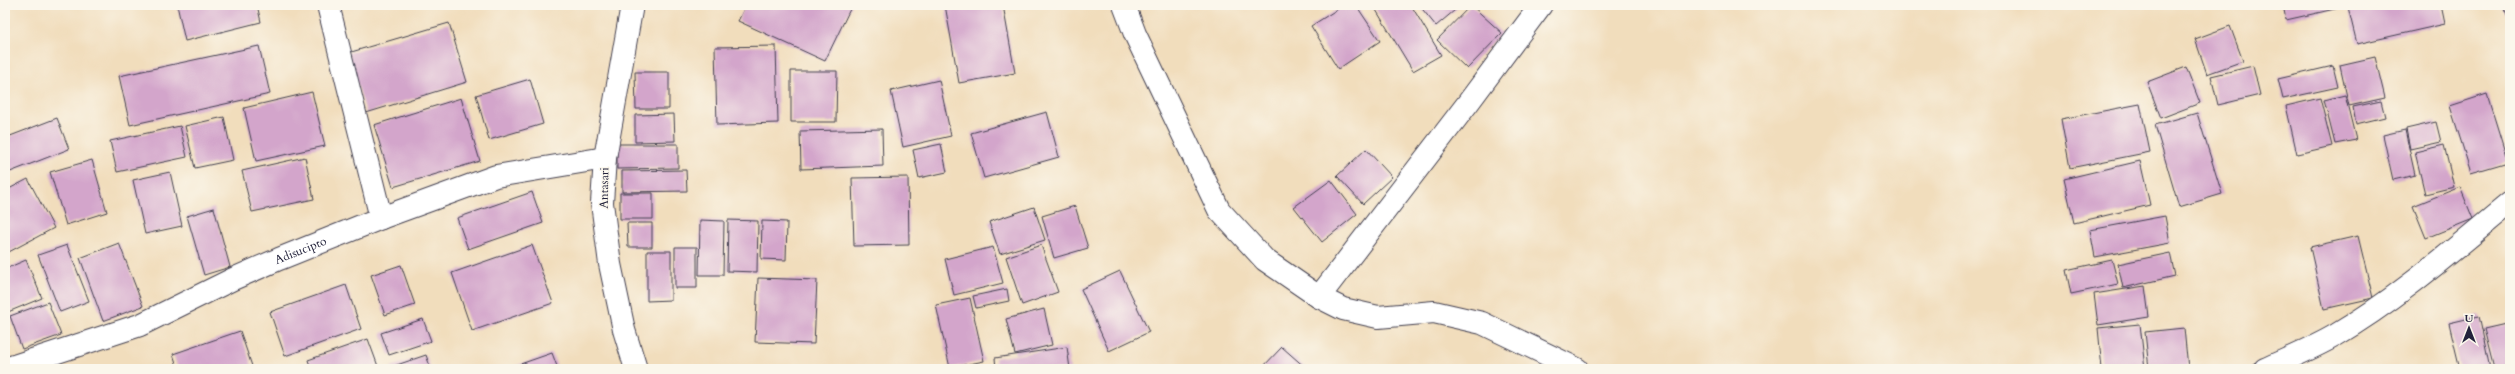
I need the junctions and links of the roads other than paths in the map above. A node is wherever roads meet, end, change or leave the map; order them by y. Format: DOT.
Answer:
graph roads {
  1 [pos="328,5"];
  2 [pos="632,5"];
  3 [pos="1124,5"];
  4 [pos="1541,5"];
  5 [pos="605,158"];
  6 [pos="2510,203"];
  7 [pos="380,218"];
  8 [pos="1319,297"];
  9 [pos="5,368"];
  10 [pos="636,369"];
  11 [pos="1577,369"];
  12 [pos="2265,369"];
  1 -- 7 [label="street"];
  2 -- 5 [label="street, Antasari"];
  3 -- 8 [label="street"];
  4 -- 8 [label="street"];
  5 -- 7 [label="street, Adisucipto"];
  5 -- 10 [label="street, Antasari"];
  6 -- 12 [label="street"];
  7 -- 9 [label="street, Adisucipto"];
  8 -- 11 [label="street"];
}
